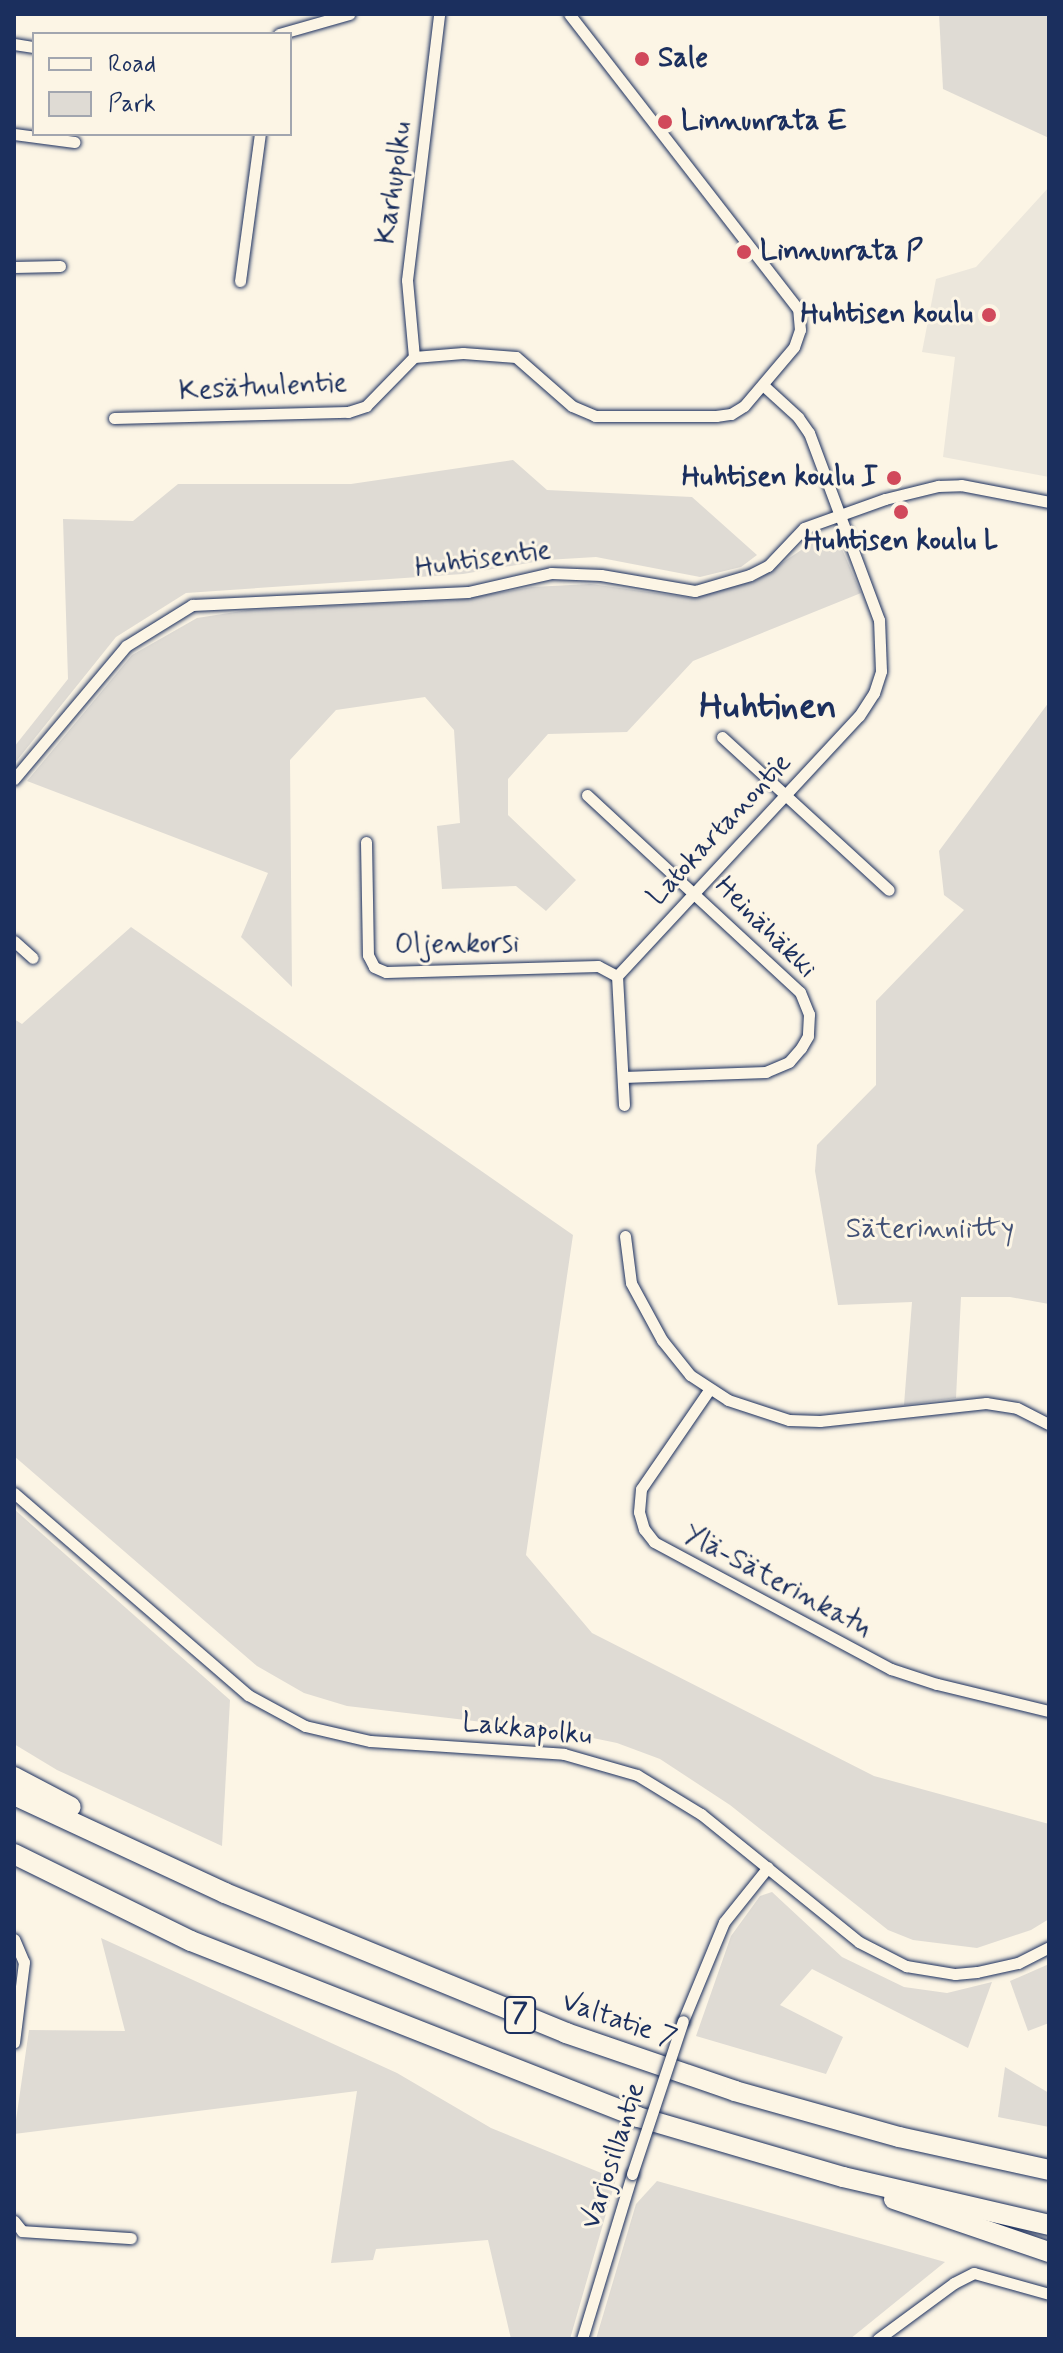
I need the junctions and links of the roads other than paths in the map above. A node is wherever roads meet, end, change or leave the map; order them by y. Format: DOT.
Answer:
graph roads {
  1 [pos="349,14"];
  2 [pos="439,14"];
  3 [pos="569,14"];
  4 [pos="286,32"];
  5 [pos="14,134"];
  6 [pos="260,136"];
  7 [pos="74,142"];
  8 [pos="60,266"];
  9 [pos="14,267"];
  10 [pos="240,281"];
  11 [pos="414,357"];
  12 [pos="763,385"];
  13 [pos="114,418"];
  14 [pos="1049,502"];
  15 [pos="838,514"];
  16 [pos="722,737"];
  17 [pos="14,779"];
  18 [pos="587,795"];
  19 [pos="785,796"];
  20 [pos="366,842"];
  21 [pos="889,890"];
  22 [pos="695,893"];
  23 [pos="14,941"];
  24 [pos="33,958"];
  25 [pos="617,976"];
  26 [pos="623,1077"];
  27 [pos="624,1105"];
  28 [pos="625,1236"];
  29 [pos="709,1390"];
  30 [pos="1049,1424"];
  31 [pos="14,1493"];
  32 [pos="1049,1711"];
  33 [pos="14,1777"];
  34 [pos="14,1795"];
  35 [pos="14,1854"];
  36 [pos="768,1867"];
  37 [pos="225,1893"];
  38 [pos="14,1939"];
  39 [pos="1049,1947"];
  40 [pos="14,2042"];
  41 [pos="1049,2170"];
  42 [pos="843,2177"];
  43 [pos="14,2221"];
  44 [pos="1049,2225"];
  45 [pos="131,2238"];
  46 [pos="1049,2252"];
  47 [pos="1049,2294"];
  48 [pos="582,2339"];
  49 [pos="878,2339"];
  1 -- 4 [label="street"];
  2 -- 11 [label="street, Karhupolku"];
  3 -- 12 [label="street"];
  5 -- 7 [label="street"];
  6 -- 10 [label="street"];
  8 -- 9 [label="street"];
  11 -- 12 [label="street"];
  11 -- 13 [label="street, Kesätuulentie"];
  12 -- 15 [label="street, Latokartanontie"];
  14 -- 15 [label="street, Huhtisentie"];
  15 -- 17 [label="street, Huhtisentie"];
  15 -- 19 [label="street, Latokartanontie"];
  16 -- 19 [label="street"];
  18 -- 22 [label="street, Heinähäkki"];
  19 -- 21 [label="street"];
  19 -- 22 [label="street, Latokartanontie"];
  20 -- 25 [label="street, Oljenkorsi"];
  22 -- 25 [label="street, Latokartanontie"];
  22 -- 26 [label="street, Heinähäkki"];
  23 -- 24 [label="street"];
  25 -- 26 [label="street"];
  26 -- 27 [label="street"];
  28 -- 29 [label="street"];
  29 -- 30 [label="street"];
  29 -- 32 [label="street, Ylä-Säterinkatu"];
  31 -- 36 [label="street, Lakkapolku"];
  33 -- 37 [label="highway"];
  34 -- 37 [label="highway, Valtatie 7 / 7"];
  35 -- 42 [label="highway, 7"];
  36 -- 39 [label="street, Lakkapolku"];
  36 -- 48 [label="street, Varjosillantie, bridge"];
  37 -- 41 [label="highway, Valtatie 7 / 7"];
  38 -- 40 [label="street"];
  42 -- 44 [label="highway, 7"];
  42 -- 46 [label="highway"];
  43 -- 45 [label="street"];
  47 -- 49 [label="street"];
}
